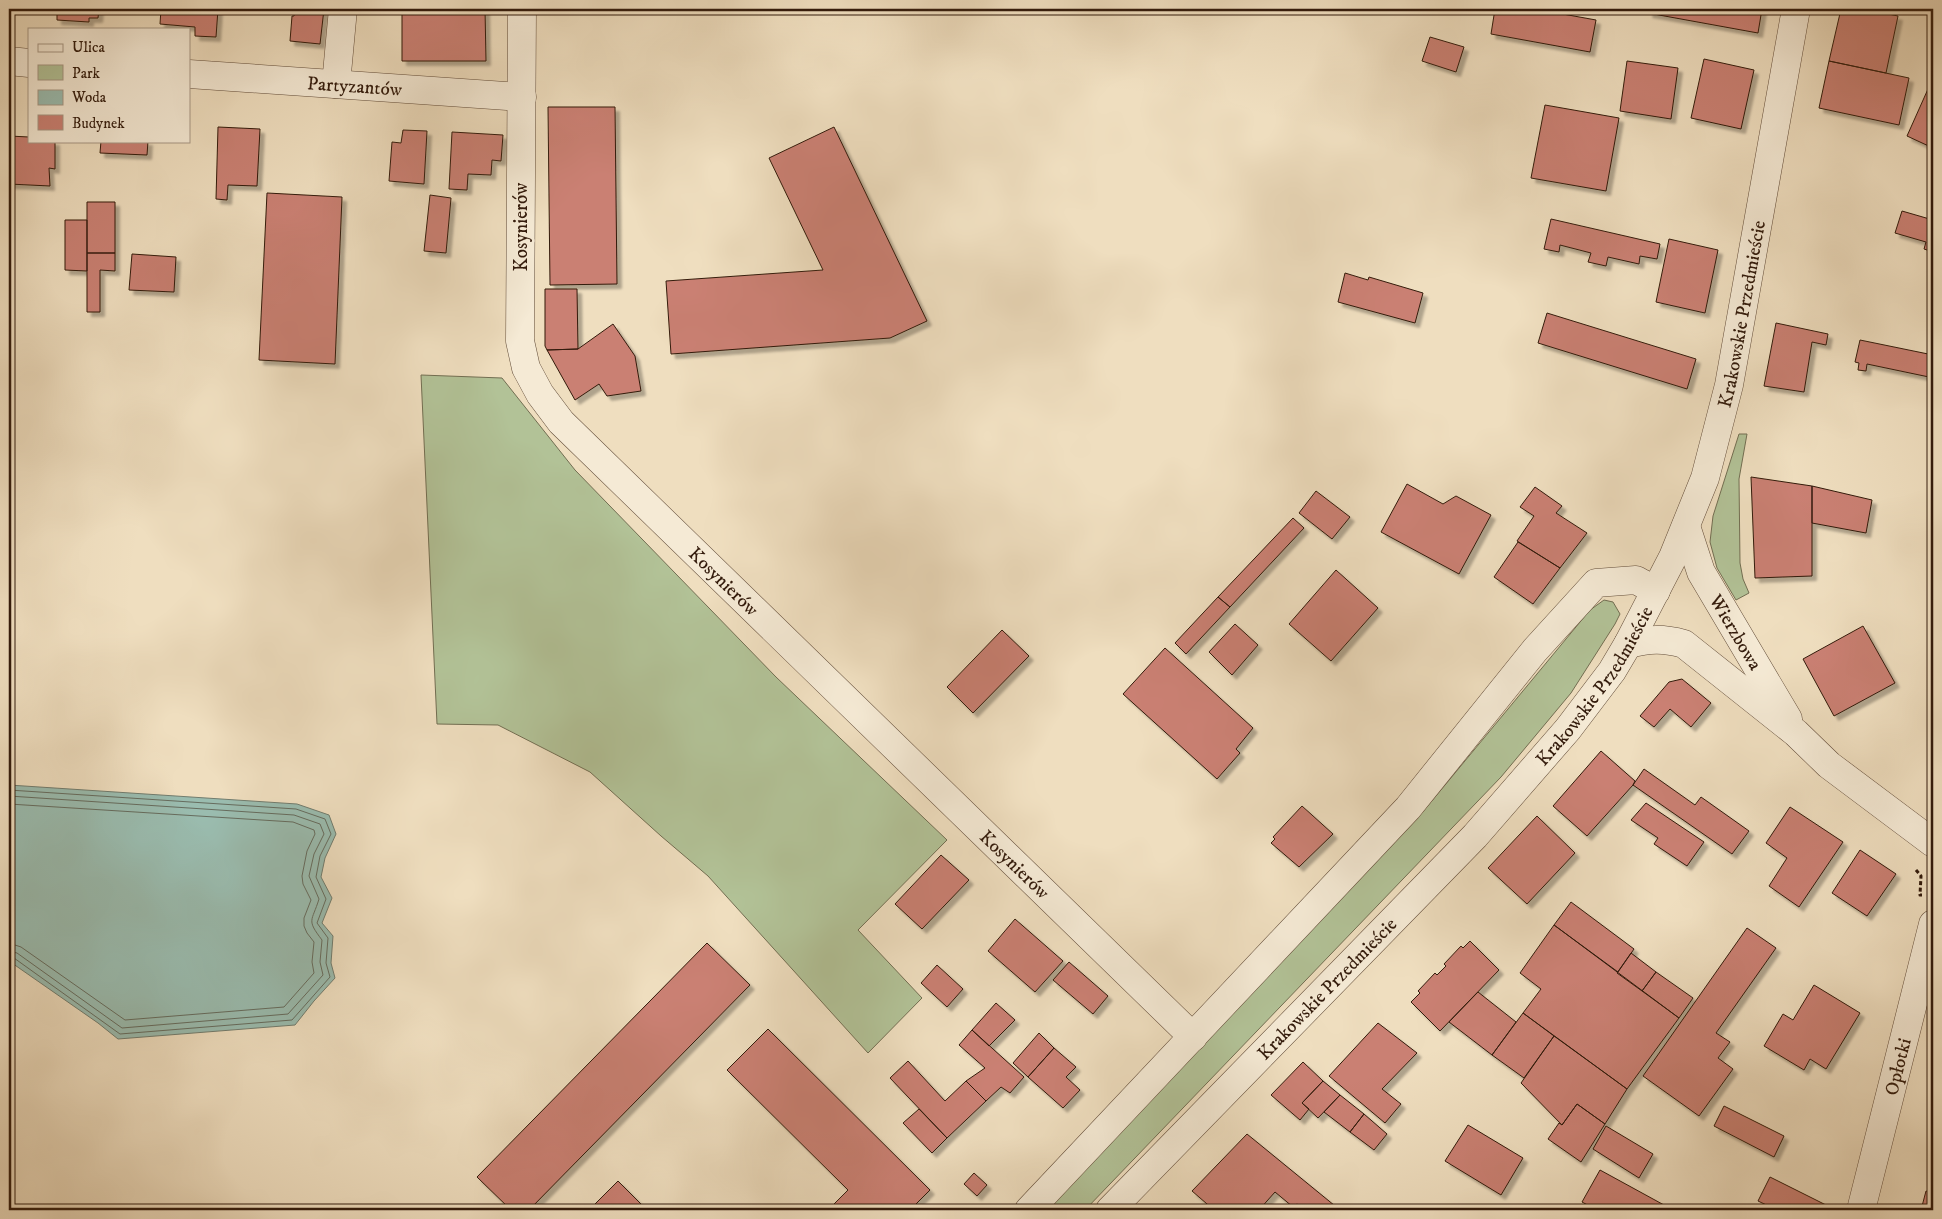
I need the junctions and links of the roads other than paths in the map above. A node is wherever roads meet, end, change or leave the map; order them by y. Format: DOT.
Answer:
graph roads {
  1 [pos="343,9"];
  2 [pos="522,9"];
  3 [pos="1796,9"];
  4 [pos="9,61"];
  5 [pos="28,63"];
  6 [pos="190,74"];
  7 [pos="336,84"];
  8 [pos="522,97"];
  9 [pos="1686,526"];
  10 [pos="1656,591"];
  11 [pos="1628,644"];
  12 [pos="1796,733"];
  13 [pos="1933,842"];
  14 [pos="1933,924"];
  15 [pos="1193,1037"];
  16 [pos="1029,1210"];
  17 [pos="1110,1210"];
  18 [pos="1861,1210"];
  1 -- 7 [label="street"];
  2 -- 8 [label="street, Kosynierów"];
  3 -- 9 [label="street, Krakowskie Przedmieście"];
  4 -- 5 [label="street"];
  6 -- 7 [label="street, Partyzantów"];
  7 -- 8 [label="street, Partyzantów"];
  8 -- 15 [label="street, Kosynierów"];
  9 -- 10 [label="street, Krakowskie Przedmieście"];
  9 -- 12 [label="street, Wierzbowa"];
  10 -- 11 [label="street, Krakowskie Przedmieście"];
  10 -- 15 [label="street"];
  11 -- 12 [label="street, Wierzbowa"];
  11 -- 17 [label="street, Krakowskie Przedmieście"];
  12 -- 13 [label="street, Wierzbowa"];
  14 -- 18 [label="street, Opłotki"];
  15 -- 16 [label="street"];
}
